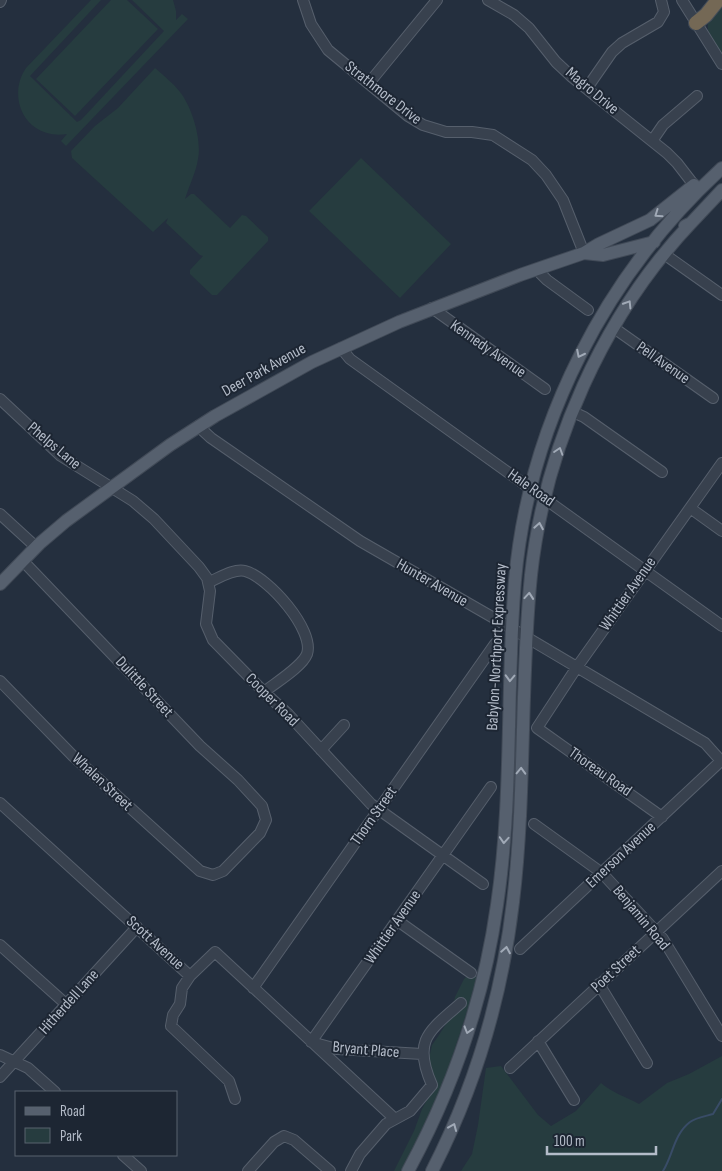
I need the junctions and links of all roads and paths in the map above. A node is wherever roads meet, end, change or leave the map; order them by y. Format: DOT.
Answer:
graph roads {
  1 [pos="303,0"];
  2 [pos="437,0"];
  3 [pos="488,0"];
  4 [pos="661,0"];
  5 [pos="682,0"];
  6 [pos="718,0"];
  7 [pos="696,23"];
  8 [pos="722,64"];
  9 [pos="369,83"];
  10 [pos="587,88"];
  11 [pos="696,96"];
  12 [pos="652,141"];
  13 [pos="722,160"];
  14 [pos="722,168"];
  15 [pos="694,185"];
  16 [pos="722,191"];
  17 [pos="691,223"];
  18 [pos="652,242"];
  19 [pos="625,249"];
  20 [pos="584,253"];
  21 [pos="664,254"];
  22 [pos="633,268"];
  23 [pos="536,269"];
  24 [pos="722,295"];
  25 [pos="432,308"];
  26 [pos="588,310"];
  27 [pos="614,328"];
  28 [pos="341,348"];
  29 [pos="545,389"];
  30 [pos="713,398"];
  31 [pos="0,399"];
  32 [pos="573,412"];
  33 [pos="198,426"];
  34 [pos="722,463"];
  35 [pos="662,472"];
  36 [pos="112,487"];
  37 [pos="531,488"];
  38 [pos="545,498"];
  39 [pos="690,508"];
  40 [pos="0,514"];
  41 [pos="722,531"];
  42 [pos="36,547"];
  43 [pos="23,561"];
  44 [pos="645,570"];
  45 [pos="209,582"];
  46 [pos="0,584"];
  47 [pos="722,626"];
  48 [pos="512,629"];
  49 [pos="527,638"];
  50 [pos="495,644"];
  51 [pos="577,666"];
  52 [pos="0,681"];
  53 [pos="264,692"];
  54 [pos="344,726"];
  55 [pos="537,728"];
  56 [pos="321,750"];
  57 [pos="722,761"];
  58 [pos="491,786"];
  59 [pos="0,803"];
  60 [pos="378,810"];
  61 [pos="662,817"];
  62 [pos="534,824"];
  63 [pos="443,856"];
  64 [pos="602,873"];
  65 [pos="210,875"];
  66 [pos="721,876"];
  67 [pos="482,884"];
  68 [pos="398,920"];
  69 [pos="137,927"];
  70 [pos="657,932"];
  71 [pos="0,945"];
  72 [pos="520,949"];
  73 [pos="470,973"];
  74 [pos="190,976"];
  75 [pos="599,984"];
  76 [pos="253,988"];
  77 [pos="461,1003"];
  78 [pos="67,1005"];
  79 [pos="722,1036"];
  80 [pos="538,1041"];
  81 [pos="310,1042"];
  82 [pos="422,1054"];
  83 [pos="0,1055"];
  84 [pos="15,1061"];
  85 [pos="647,1062"];
  86 [pos="510,1068"];
  87 [pos="0,1077"];
  88 [pos="54,1091"];
  89 [pos="235,1099"];
  90 [pos="574,1100"];
  91 [pos="395,1119"];
  92 [pos="124,1156"];
  93 [pos="141,1171"];
  94 [pos="248,1171"];
  95 [pos="330,1171"];
  96 [pos="351,1171"];
  97 [pos="408,1171"];
  98 [pos="432,1171"];
  1 -- 9 [label="street, Strathmore Drive"];
  2 -- 9 [label="street"];
  3 -- 10 [label="street, Magro Drive"];
  4 -- 10 [label="street"];
  5 -- 7 [label="street"];
  6 -- 7 [label="highway"];
  7 -- 8 [label="street"];
  9 -- 20 [label="street, Strathmore Drive"];
  10 -- 12 [label="street, Magro Drive"];
  11 -- 12 [label="street"];
  12 -- 15 [label="street, Magro Drive"];
  13 -- 15 [label="main road, Deer Park Avenue"];
  14 -- 18 [label="main road, Babylon-Northport Expressway"];
  15 -- 20 [label="main road, Deer Park Avenue, one-way"];
  16 -- 17 [label="main road, Deer Park Avenue"];
  17 -- 18 [label="main road, Deer Park Avenue"];
  17 -- 21 [label="main road, Babylon-Northport Expressway"];
  18 -- 19 [label="main road, Deer Park Avenue"];
  18 -- 22 [label="main road, Babylon-Northport Expressway"];
  19 -- 20 [label="main road, Deer Park Avenue"];
  19 -- 22 [label="main road"];
  20 -- 23 [label="main road, Deer Park Avenue"];
  21 -- 24 [label="street"];
  27 -- 21 [label="main road, Babylon-Northport Expressway, one-way"];
  22 -- 37 [label="main road, Babylon-Northport Expressway, one-way"];
  23 -- 25 [label="main road, Deer Park Avenue"];
  23 -- 26 [label="street"];
  25 -- 28 [label="main road, Deer Park Avenue"];
  25 -- 29 [label="street, Kennedy Avenue"];
  27 -- 30 [label="street, Pell Avenue"];
  27 -- 32 [label="main road, Babylon-Northport Expressway"];
  28 -- 33 [label="main road, Deer Park Avenue"];
  28 -- 37 [label="street, Hale Road"];
  31 -- 36 [label="street, Phelps Lane"];
  32 -- 35 [label="street"];
  38 -- 32 [label="main road, Babylon-Northport Expressway, one-way"];
  33 -- 36 [label="main road, Deer Park Avenue"];
  33 -- 48 [label="street, Hunter Avenue"];
  34 -- 39 [label="street, Whittier Avenue"];
  36 -- 42 [label="main road, Deer Park Avenue"];
  36 -- 45 [label="street"];
  37 -- 38 [label="street, Hale Road"];
  37 -- 48 [label="main road, Babylon-Northport Expressway"];
  38 -- 44 [label="street, Hale Road"];
  49 -- 38 [label="main road, Babylon-Northport Expressway, one-way"];
  39 -- 41 [label="street"];
  39 -- 44 [label="street, Whittier Avenue"];
  40 -- 42 [label="street"];
  42 -- 43 [label="main road, Deer Park Avenue"];
  43 -- 46 [label="main road, Deer Park Avenue"];
  43 -- 65 [label="street, Dulittle Street"];
  44 -- 47 [label="street, Hale Road"];
  44 -- 51 [label="street, Whittier Avenue"];
  45 -- 53 [label="street, Cooper Road"];
  45 -- 53 [label="street"];
  48 -- 49 [label="street, Hunter Avenue"];
  48 -- 97 [label="main road, Babylon-Northport Expressway, one-way"];
  49 -- 51 [label="street, Hunter Avenue"];
  98 -- 49 [label="main road, Babylon-Northport Expressway, one-way"];
  50 -- 60 [label="street, Thorn Street"];
  51 -- 55 [label="street, Whittier Avenue"];
  51 -- 57 [label="street, Hunter Avenue"];
  52 -- 65 [label="street, Whalen Street"];
  53 -- 56 [label="street, Cooper Road"];
  54 -- 56 [label="street"];
  55 -- 61 [label="street, Thoreau Road"];
  56 -- 60 [label="street, Cooper Road"];
  57 -- 61 [label="street, Emerson Avenue"];
  58 -- 63 [label="street, Whittier Avenue"];
  59 -- 69 [label="street, Scott Avenue"];
  60 -- 63 [label="street, Cooper Road"];
  60 -- 76 [label="street, Thorn Street"];
  61 -- 64 [label="street, Emerson Avenue"];
  62 -- 64 [label="street, Benjamin Road"];
  63 -- 67 [label="street, Cooper Road"];
  63 -- 68 [label="street, Whittier Avenue"];
  64 -- 70 [label="street, Benjamin Road"];
  64 -- 72 [label="street, Emerson Avenue"];
  66 -- 70 [label="street, Poet Street"];
  68 -- 73 [label="street"];
  68 -- 81 [label="street, Whittier Avenue"];
  69 -- 74 [label="street, Scott Avenue"];
  69 -- 78 [label="street, Hitherdell Lane"];
  70 -- 75 [label="street, Poet Street"];
  70 -- 79 [label="street, Benjamin Road"];
  71 -- 78 [label="street"];
  74 -- 76 [label="street, Scott Avenue"];
  74 -- 89 [label="street"];
  75 -- 80 [label="street, Poet Street"];
  75 -- 85 [label="street"];
  76 -- 81 [label="street, Scott Avenue"];
  77 -- 82 [label="street, Bryant Place"];
  78 -- 84 [label="street, Hitherdell Lane"];
  80 -- 86 [label="street, Poet Street"];
  80 -- 90 [label="street"];
  81 -- 82 [label="street, Bryant Place"];
  81 -- 91 [label="street, Scott Avenue"];
  82 -- 91 [label="street, Bryant Place"];
  83 -- 84 [label="street"];
  84 -- 87 [label="street, Hitherdell Lane"];
  84 -- 88 [label="street"];
  91 -- 96 [label="street"];
  92 -- 93 [label="street"];
  94 -- 95 [label="street"];
}
